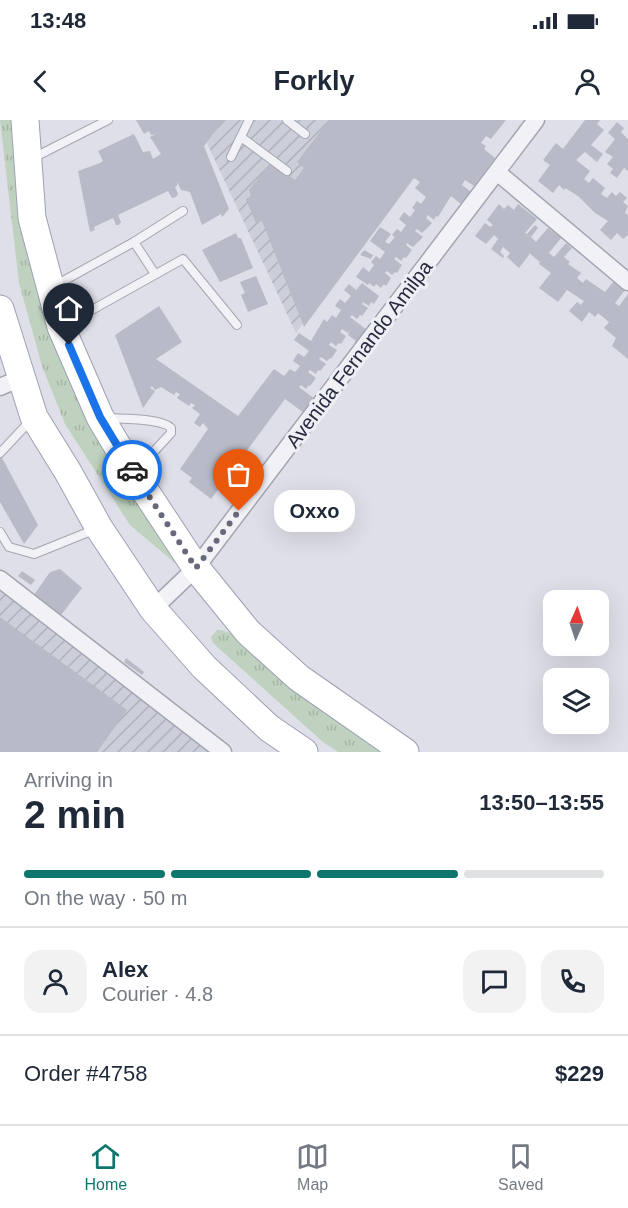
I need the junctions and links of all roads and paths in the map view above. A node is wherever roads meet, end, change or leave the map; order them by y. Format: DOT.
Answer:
graph roads {
  1 [pos="25,120"];
  2 [pos="108,120"];
  3 [pos="249,120"];
  4 [pos="287,120"];
  5 [pos="536,120"];
  6 [pos="305,134"];
  7 [pos="240,137"];
  8 [pos="231,157"];
  9 [pos="28,161"];
  10 [pos="287,171"];
  11 [pos="497,172"];
  12 [pos="183,211"];
  13 [pos="134,242"];
  14 [pos="155,274"];
  15 [pos="628,282"];
  16 [pos="51,288"];
  17 [pos="0,309"];
  18 [pos="237,325"];
  19 [pos="61,327"];
  20 [pos="11,382"];
  21 [pos="34,417"];
  22 [pos="100,417"];
  23 [pos="0,453"];
  24 [pos="134,474"];
  25 [pos="99,528"];
  26 [pos="0,532"];
  27 [pos="196,568"];
  28 [pos="0,579"];
  29 [pos="153,609"];
  30 [pos="223,752"];
  31 [pos="304,752"];
  32 [pos="405,752"];
  1 -- 9 [label="main road"];
  2 -- 9 [label="lane"];
  3 -- 7 [label="lane"];
  4 -- 6 [label="lane"];
  5 -- 11 [label="street, Avenida Fernando Amilpa"];
  7 -- 8 [label="lane"];
  7 -- 10 [label="lane"];
  9 -- 16 [label="main road"];
  11 -- 15 [label="street"];
  11 -- 27 [label="street, Avenida Fernando Amilpa"];
  12 -- 13 [label="lane"];
  13 -- 14 [label="lane"];
  13 -- 16 [label="lane"];
  14 -- 18 [label="lane"];
  14 -- 19 [label="lane"];
  16 -- 19 [label="main road"];
  17 -- 20 [label="main road"];
  19 -- 22 [label="main road"];
  20 -- 21 [label="main road"];
  21 -- 23 [label="lane"];
  21 -- 25 [label="main road"];
  22 -- 24 [label="main road"];
  22 -- 24 [label="lane"];
  24 -- 27 [label="main road"];
  25 -- 26 [label="lane"];
  25 -- 29 [label="main road"];
  27 -- 29 [label="street, Avenida Fernando Amilpa"];
  27 -- 32 [label="main road"];
  28 -- 30 [label="street"];
  29 -- 31 [label="main road"];
}
